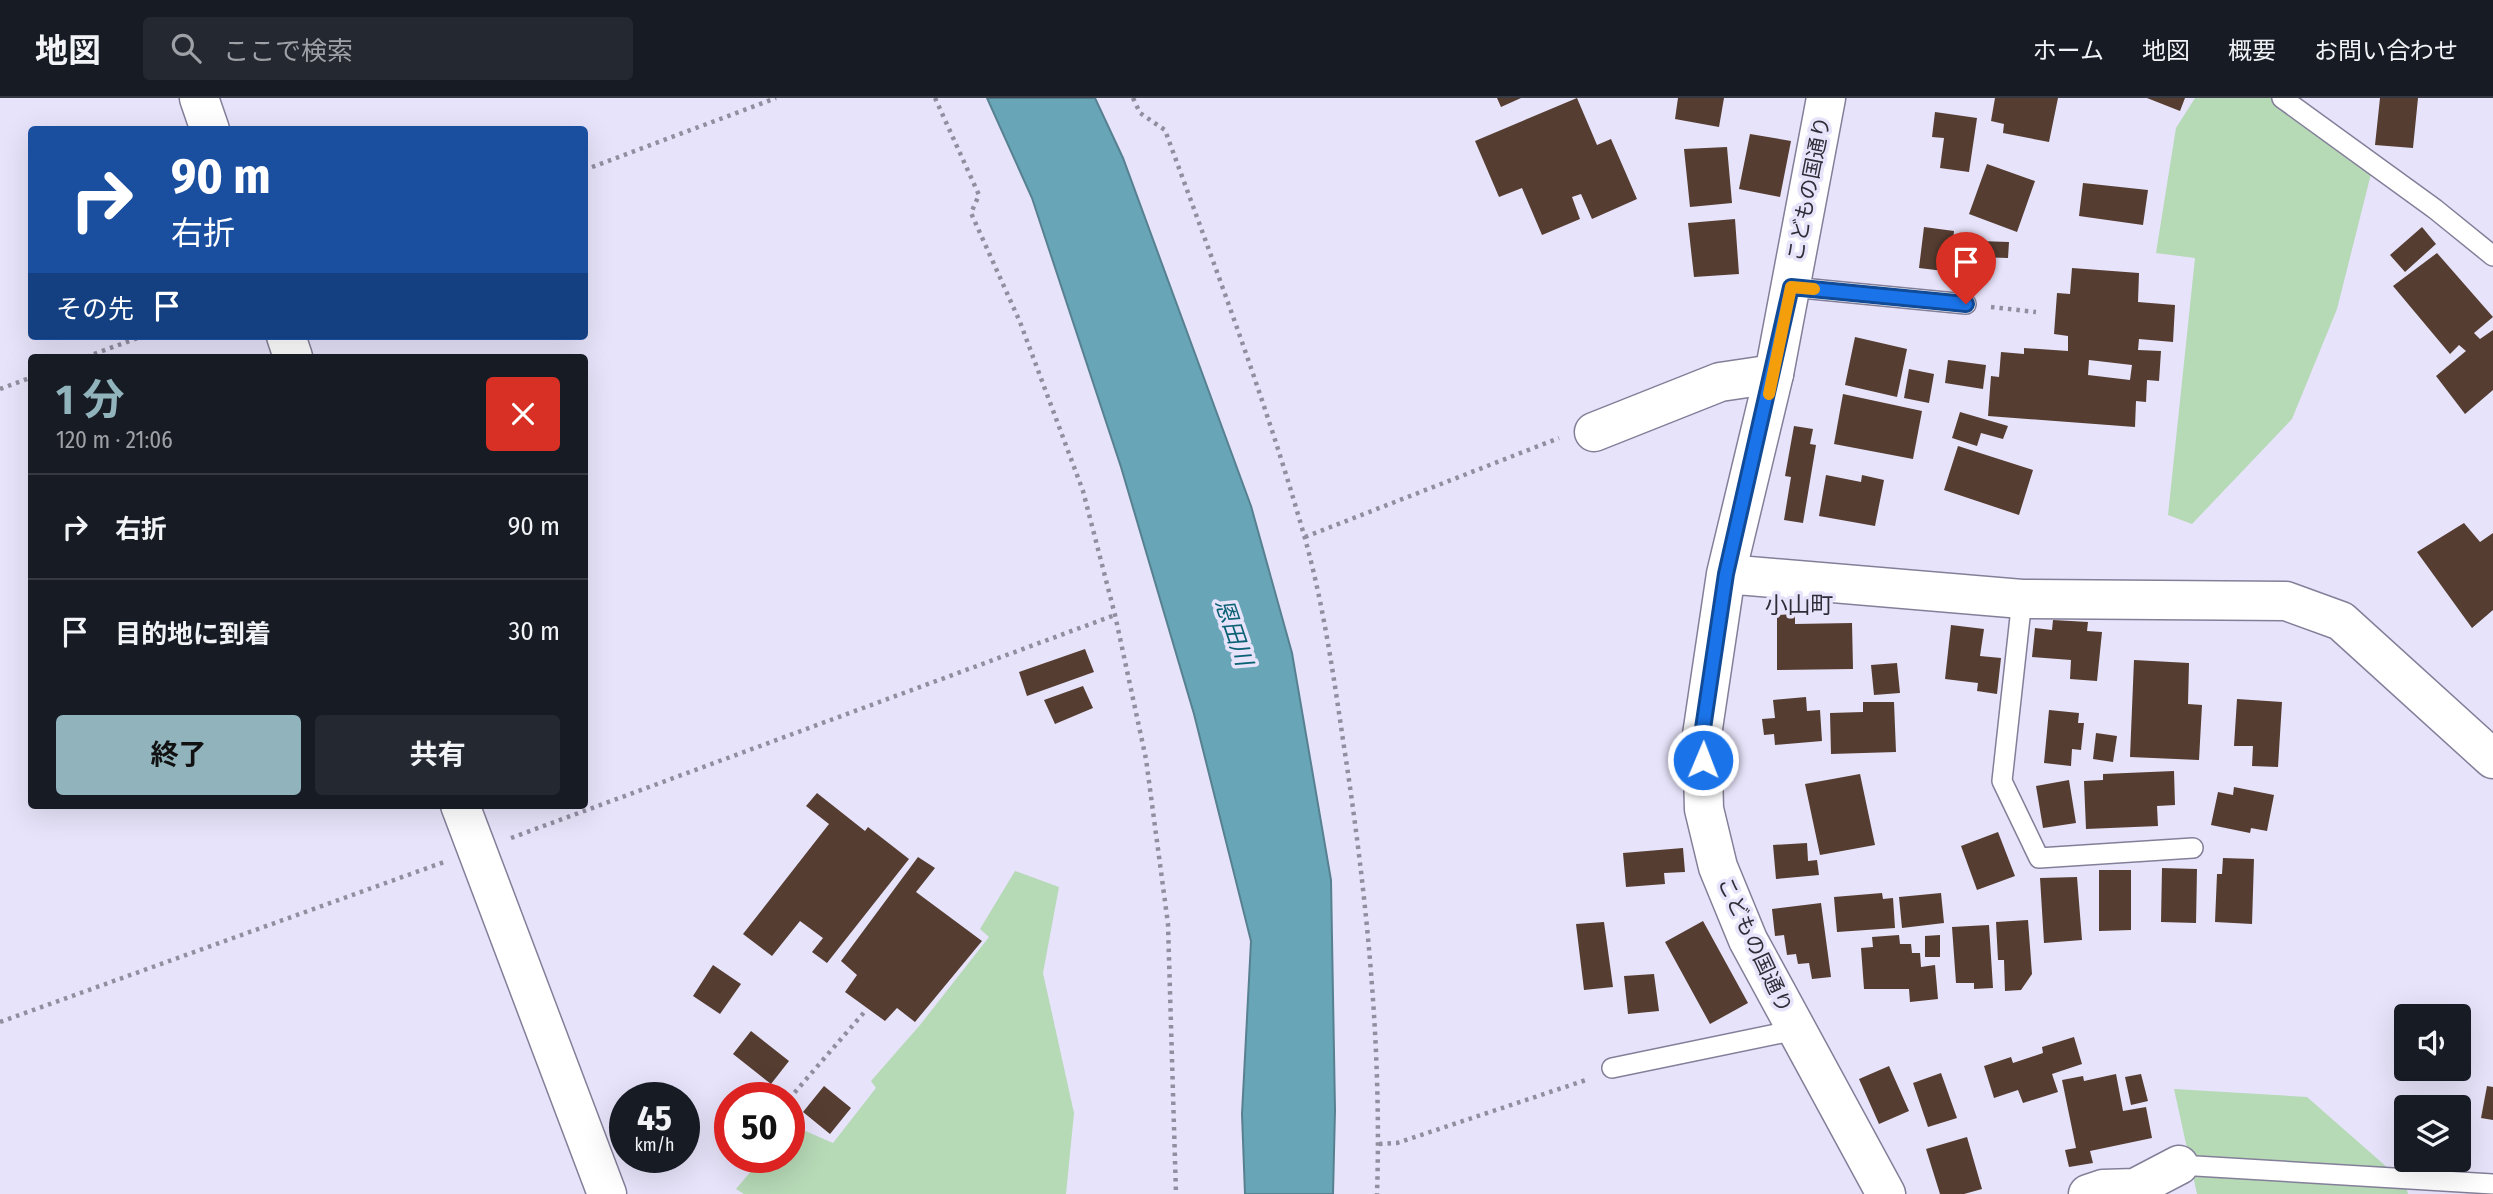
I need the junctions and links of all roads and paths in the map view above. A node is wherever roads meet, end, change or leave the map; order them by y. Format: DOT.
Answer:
graph roads {
  1 [pos="199,98"];
  2 [pos="775,98"];
  3 [pos="935,98"];
  4 [pos="1133,98"];
  5 [pos="1826,98"];
  6 [pos="2282,98"];
  7 [pos="209,126"];
  8 [pos="588,168"];
  9 [pos="2493,256"];
  10 [pos="1791,287"];
  11 [pos="1966,304"];
  12 [pos="2036,312"];
  13 [pos="132,340"];
  14 [pos="94,354"];
  15 [pos="1774,374"];
  16 [pos="28,378"];
  17 [pos="0,389"];
  18 [pos="1594,432"];
  19 [pos="1305,537"];
  20 [pos="1726,574"];
  21 [pos="2022,599"];
  22 [pos="1115,615"];
  23 [pos="2493,759"];
  24 [pos="461,809"];
  25 [pos="2193,848"];
  26 [pos="477,851"];
  27 [pos="867,1009"];
  28 [pos="0,1022"];
  29 [pos="1796,1030"];
  30 [pos="1612,1068"];
  31 [pos="804,1082"];
  32 [pos="1379,1144"];
  33 [pos="2179,1165"];
  34 [pos="2493,1184"];
  35 [pos="607,1194"];
  36 [pos="1176,1194"];
  37 [pos="1377,1194"];
  38 [pos="1886,1194"];
  39 [pos="2088,1194"];
  1 -- 7 [label="street"];
  2 -- 8 [label="path"];
  3 -- 22 [label="path"];
  4 -- 19 [label="path"];
  5 -- 10 [label="street, こどもの国通り"];
  6 -- 9 [label="lane"];
  10 -- 11 [label="lane"];
  10 -- 15 [label="street, こどもの国通り"];
  11 -- 12 [label="path"];
  13 -- 14 [label="path"];
  15 -- 18 [label="street"];
  15 -- 20 [label="street, こどもの国通り"];
  16 -- 17 [label="path"];
  18 -- 19 [label="path"];
  19 -- 32 [label="path"];
  20 -- 21 [label="street"];
  20 -- 29 [label="street, こどもの国通り"];
  21 -- 23 [label="street"];
  21 -- 25 [label="lane"];
  22 -- 26 [label="path"];
  22 -- 36 [label="path"];
  24 -- 26 [label="street"];
  26 -- 28 [label="path"];
  26 -- 35 [label="street"];
  27 -- 31 [label="path"];
  29 -- 30 [label="lane"];
  29 -- 38 [label="street, こどもの国通り"];
  30 -- 32 [label="path"];
  32 -- 37 [label="path"];
  33 -- 34 [label="lane"];
  33 -- 39 [label="street"];
}
